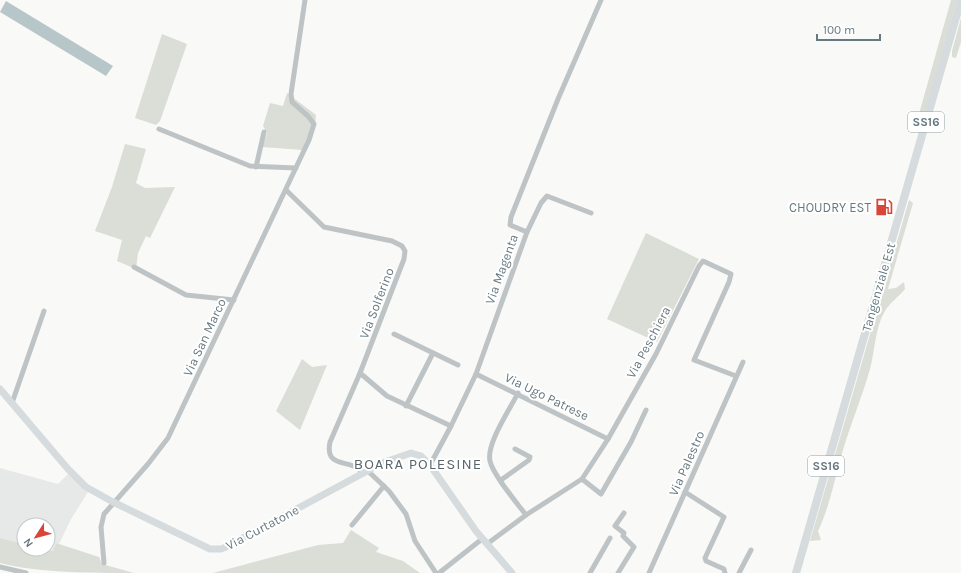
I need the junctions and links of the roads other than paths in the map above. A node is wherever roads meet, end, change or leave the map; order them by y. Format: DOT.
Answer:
graph roads {
  1 [pos="305,0"];
  2 [pos="601,0"];
  3 [pos="961,0"];
  4 [pos="159,129"];
  5 [pos="264,132"];
  6 [pos="256,166"];
  7 [pos="296,168"];
  8 [pos="286,190"];
  9 [pos="590,213"];
  10 [pos="527,232"];
  11 [pos="134,267"];
  12 [pos="234,300"];
  13 [pos="44,311"];
  14 [pos="394,334"];
  15 [pos="433,353"];
  16 [pos="743,362"];
  17 [pos="458,365"];
  18 [pos="360,373"];
  19 [pos="476,374"];
  20 [pos="736,376"];
  21 [pos="0,388"];
  22 [pos="518,393"];
  23 [pos="12,403"];
  24 [pos="406,406"];
  25 [pos="646,410"];
  26 [pos="451,426"];
  27 [pos="608,439"];
  28 [pos="516,449"];
  29 [pos="430,465"];
  30 [pos="366,472"];
  31 [pos="582,479"];
  32 [pos="501,480"];
  33 [pos="384,486"];
  34 [pos="685,492"];
  35 [pos="113,502"];
  36 [pos="624,513"];
  37 [pos="526,515"];
  38 [pos="352,525"];
  39 [pos="610,538"];
  40 [pos="485,542"];
  41 [pos="751,550"];
  42 [pos="104,563"];
  43 [pos="0,568"];
  44 [pos="26,573"];
  45 [pos="438,573"];
  46 [pos="512,573"];
  47 [pos="590,573"];
  48 [pos="618,573"];
  49 [pos="649,573"];
  50 [pos="725,573"];
  51 [pos="739,573"];
  52 [pos="796,573"];
  1 -- 7 [label="street, Via San Marco"];
  2 -- 10 [label="street, Via Magenta"];
  3 -- 52 [label="main road, Tangenziale Est / SS16"];
  4 -- 6 [label="street"];
  5 -- 6 [label="street"];
  6 -- 7 [label="street"];
  7 -- 8 [label="street, Via San Marco"];
  8 -- 12 [label="street, Via San Marco"];
  8 -- 18 [label="street, Via Solferino"];
  9 -- 10 [label="street"];
  10 -- 19 [label="street, Via Magenta"];
  11 -- 12 [label="street"];
  12 -- 35 [label="street, Via San Marco"];
  13 -- 23 [label="street"];
  14 -- 15 [label="street"];
  15 -- 17 [label="street"];
  15 -- 24 [label="street"];
  16 -- 20 [label="street, Via Palestro"];
  18 -- 24 [label="street"];
  18 -- 30 [label="street, Via Solferino"];
  19 -- 22 [label="street, Via Ugo Patrese"];
  19 -- 26 [label="street, Via Magenta"];
  20 -- 27 [label="street, Via Peschiera"];
  20 -- 34 [label="street, Via Palestro"];
  21 -- 23 [label="street, Via Curtatone"];
  22 -- 27 [label="street, Via Ugo Patrese"];
  22 -- 32 [label="street"];
  23 -- 35 [label="street, Via Curtatone"];
  24 -- 26 [label="street"];
  25 -- 31 [label="street"];
  26 -- 29 [label="street, Via Magenta"];
  27 -- 31 [label="street, Via Peschiera"];
  28 -- 32 [label="street"];
  29 -- 30 [label="street, Via Curtatone"];
  29 -- 40 [label="street, Via Curtatone"];
  30 -- 33 [label="street"];
  30 -- 35 [label="street, Via Curtatone"];
  31 -- 37 [label="street, Via Peschiera"];
  32 -- 37 [label="street"];
  33 -- 38 [label="street"];
  33 -- 45 [label="street"];
  34 -- 49 [label="street, Via Palestro"];
  34 -- 50 [label="street"];
  35 -- 42 [label="street, Via San Marco"];
  36 -- 48 [label="street"];
  37 -- 40 [label="street, Via Peschiera"];
  39 -- 47 [label="street"];
  40 -- 45 [label="street, Via Peschiera"];
  40 -- 46 [label="street, Via Curtatone"];
  41 -- 51 [label="street"];
  43 -- 44 [label="street"];
}
